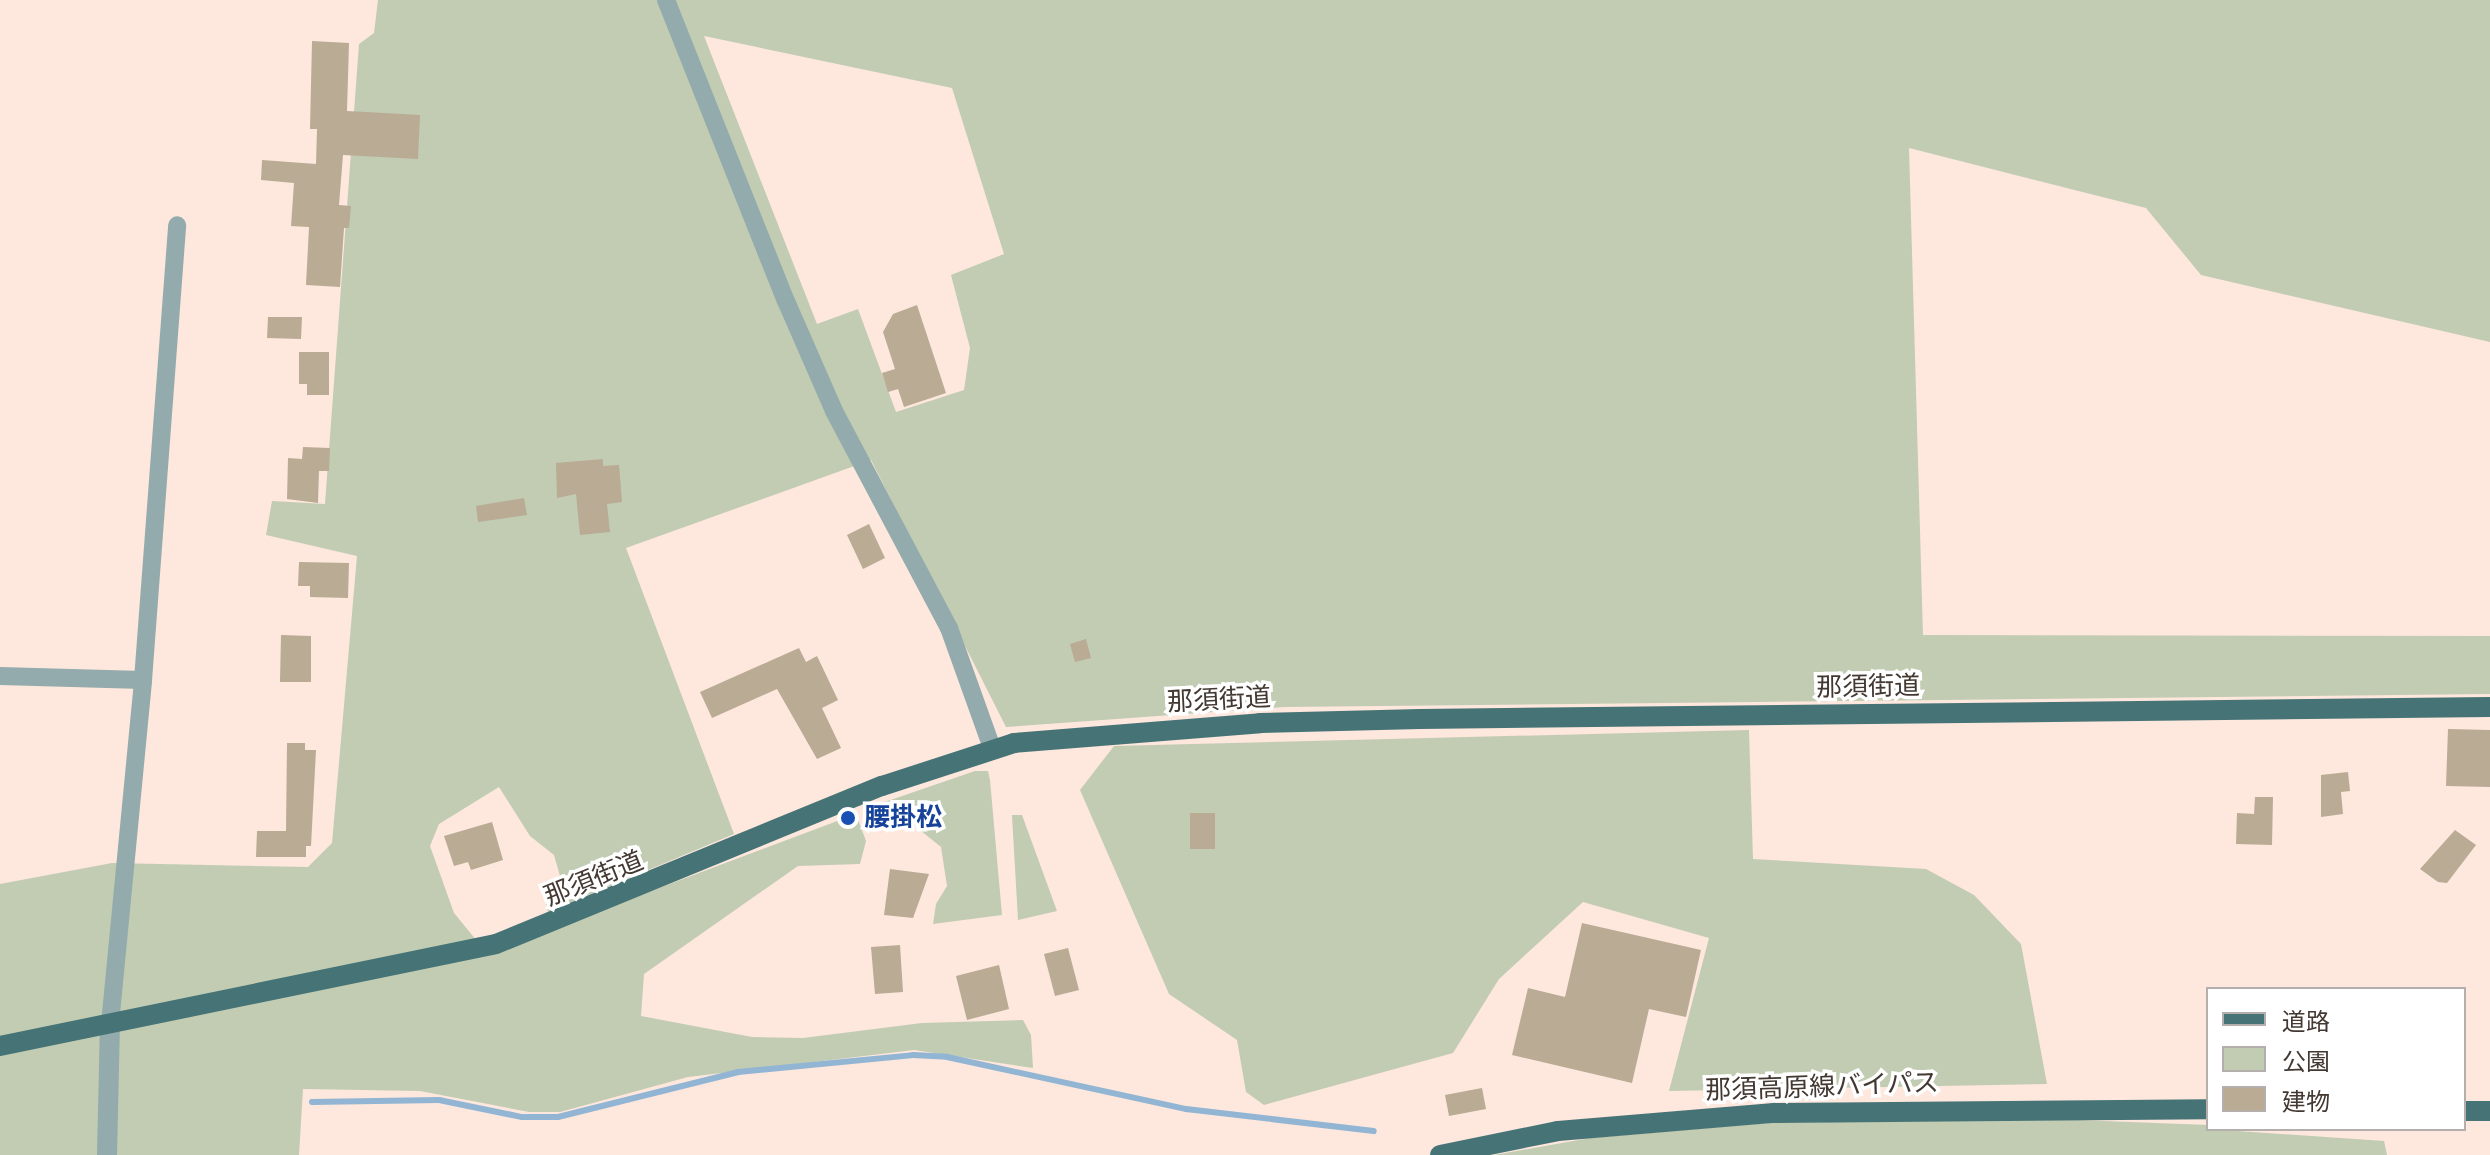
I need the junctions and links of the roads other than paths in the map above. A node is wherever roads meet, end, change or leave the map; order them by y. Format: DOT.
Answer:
graph roads {
  1 [pos="666,0"];
  2 [pos="177,225"];
  3 [pos="0,676"];
  4 [pos="143,680"];
  5 [pos="2490,707"];
  6 [pos="992,748"];
  7 [pos="110,1024"];
  8 [pos="0,1046"];
  9 [pos="2206,1109"];
  10 [pos="2466,1111"];
  11 [pos="2490,1111"];
  12 [pos="107,1155"];
  13 [pos="1440,1155"];
  1 -- 6 [label="street"];
  2 -- 4 [label="street"];
  3 -- 4 [label="street"];
  4 -- 7 [label="street"];
  5 -- 6 [label="main road, 那須街道"];
  6 -- 7 [label="main road, 那須街道"];
  7 -- 8 [label="main road, 那須街道"];
  7 -- 12 [label="street"];
  9 -- 13 [label="main road, 那須高原線バイパス"];
  10 -- 11 [label="main road"];
}
